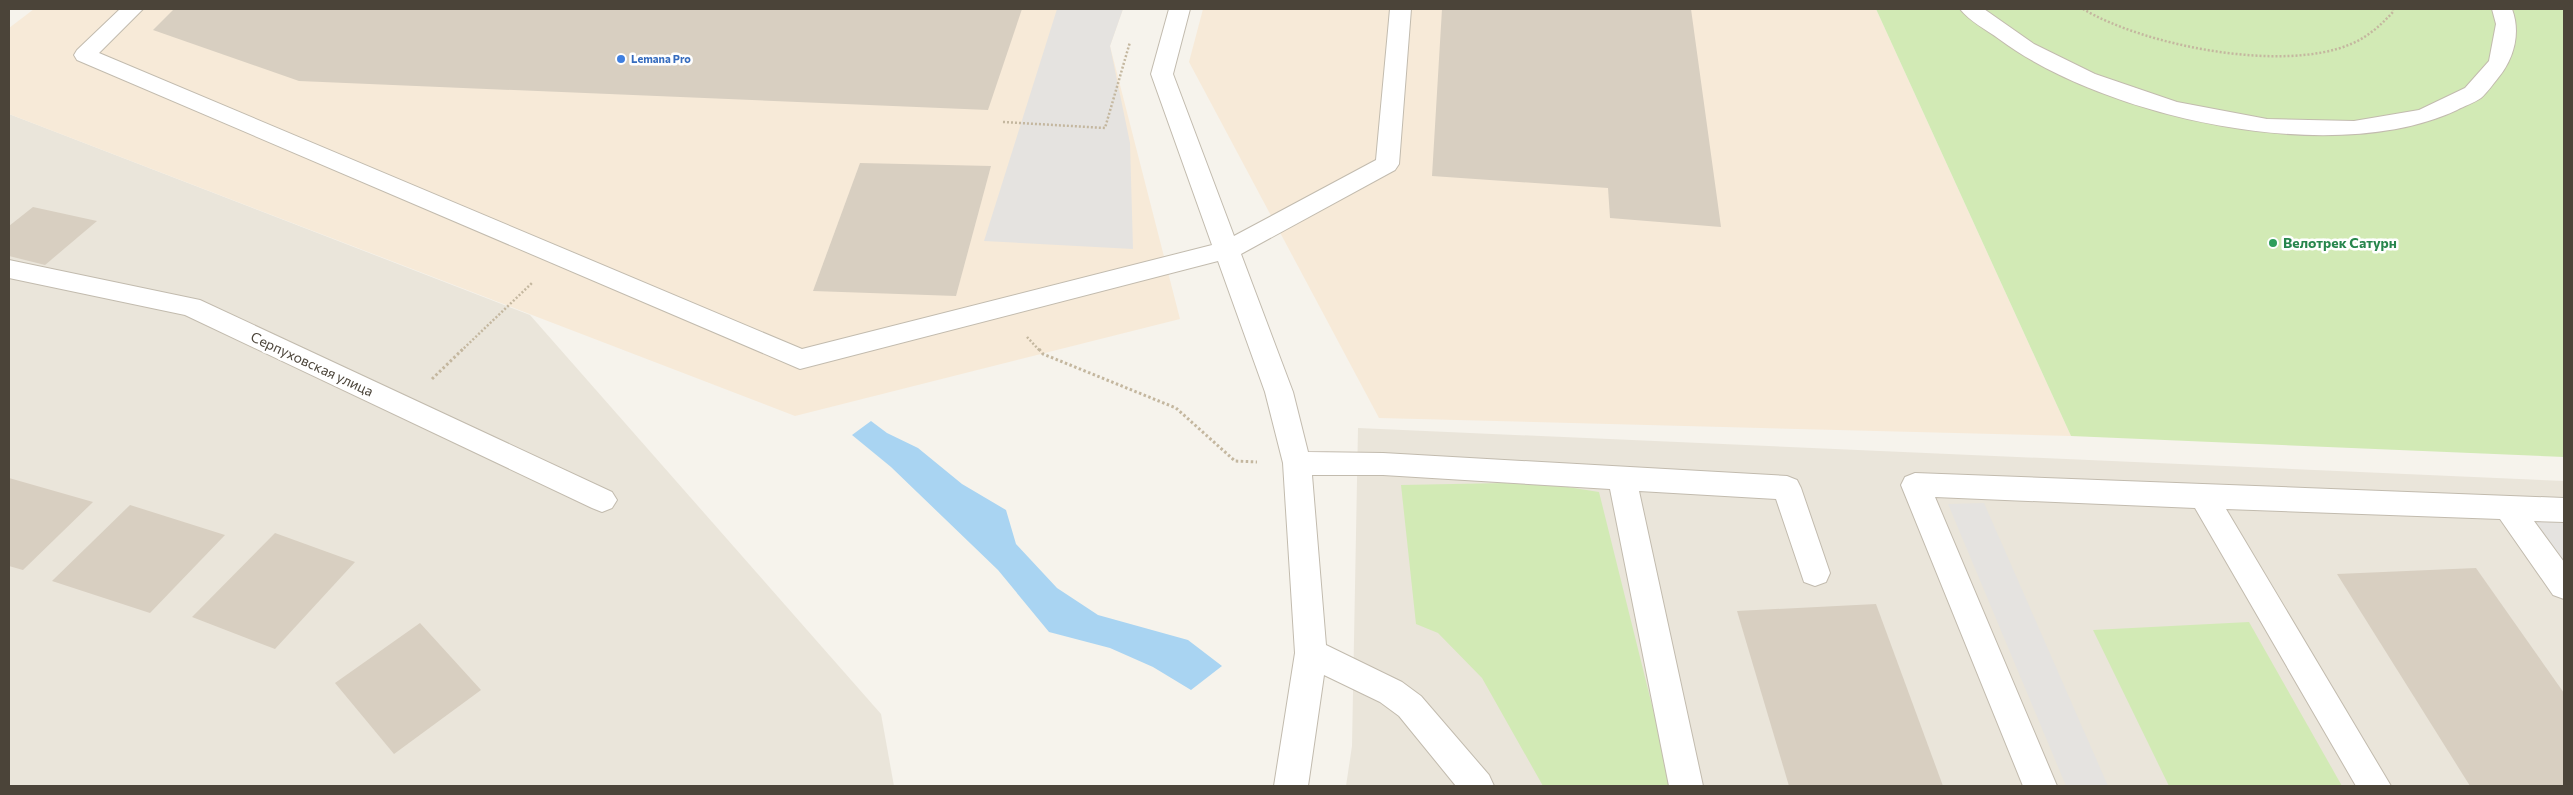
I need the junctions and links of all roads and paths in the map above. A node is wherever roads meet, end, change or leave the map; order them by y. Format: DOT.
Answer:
graph roads {
  1 [pos="132,9"];
  2 [pos="1179,9"];
  3 [pos="1401,9"];
  4 [pos="1971,9"];
  5 [pos="2083,9"];
  6 [pos="2393,9"];
  7 [pos="2502,9"];
  8 [pos="1132,36"];
  9 [pos="1003,122"];
  10 [pos="1228,250"];
  11 [pos="559,256"];
  12 [pos="9,269"];
  13 [pos="998,308"];
  14 [pos="403,407"];
  15 [pos="1297,463"];
  16 [pos="1622,478"];
  17 [pos="2204,497"];
  18 [pos="602,500"];
  19 [pos="2508,508"];
  20 [pos="2564,510"];
  21 [pos="1815,573"];
  22 [pos="2564,586"];
  23 [pos="1311,653"];
  24 [pos="1299,782"];
  25 [pos="1476,786"];
  26 [pos="1686,786"];
  27 [pos="2040,786"];
  28 [pos="2374,786"];
  1 -- 11 [label="street"];
  2 -- 10 [label="street"];
  3 -- 10 [label="street"];
  4 -- 7 [label="street"];
  5 -- 6 [label="path"];
  8 -- 9 [label="path"];
  10 -- 13 [label="street"];
  10 -- 15 [label="street"];
  11 -- 13 [label="street"];
  11 -- 14 [label="path"];
  12 -- 14 [label="street, Серпуховская улица"];
  13 -- 15 [label="path"];
  14 -- 18 [label="street, Серпуховская улица"];
  15 -- 16 [label="street"];
  15 -- 23 [label="street"];
  16 -- 21 [label="street"];
  16 -- 26 [label="street"];
  17 -- 19 [label="street"];
  17 -- 27 [label="street"];
  17 -- 28 [label="street"];
  19 -- 20 [label="street"];
  19 -- 22 [label="street"];
  23 -- 24 [label="street"];
  23 -- 25 [label="street"];
}
